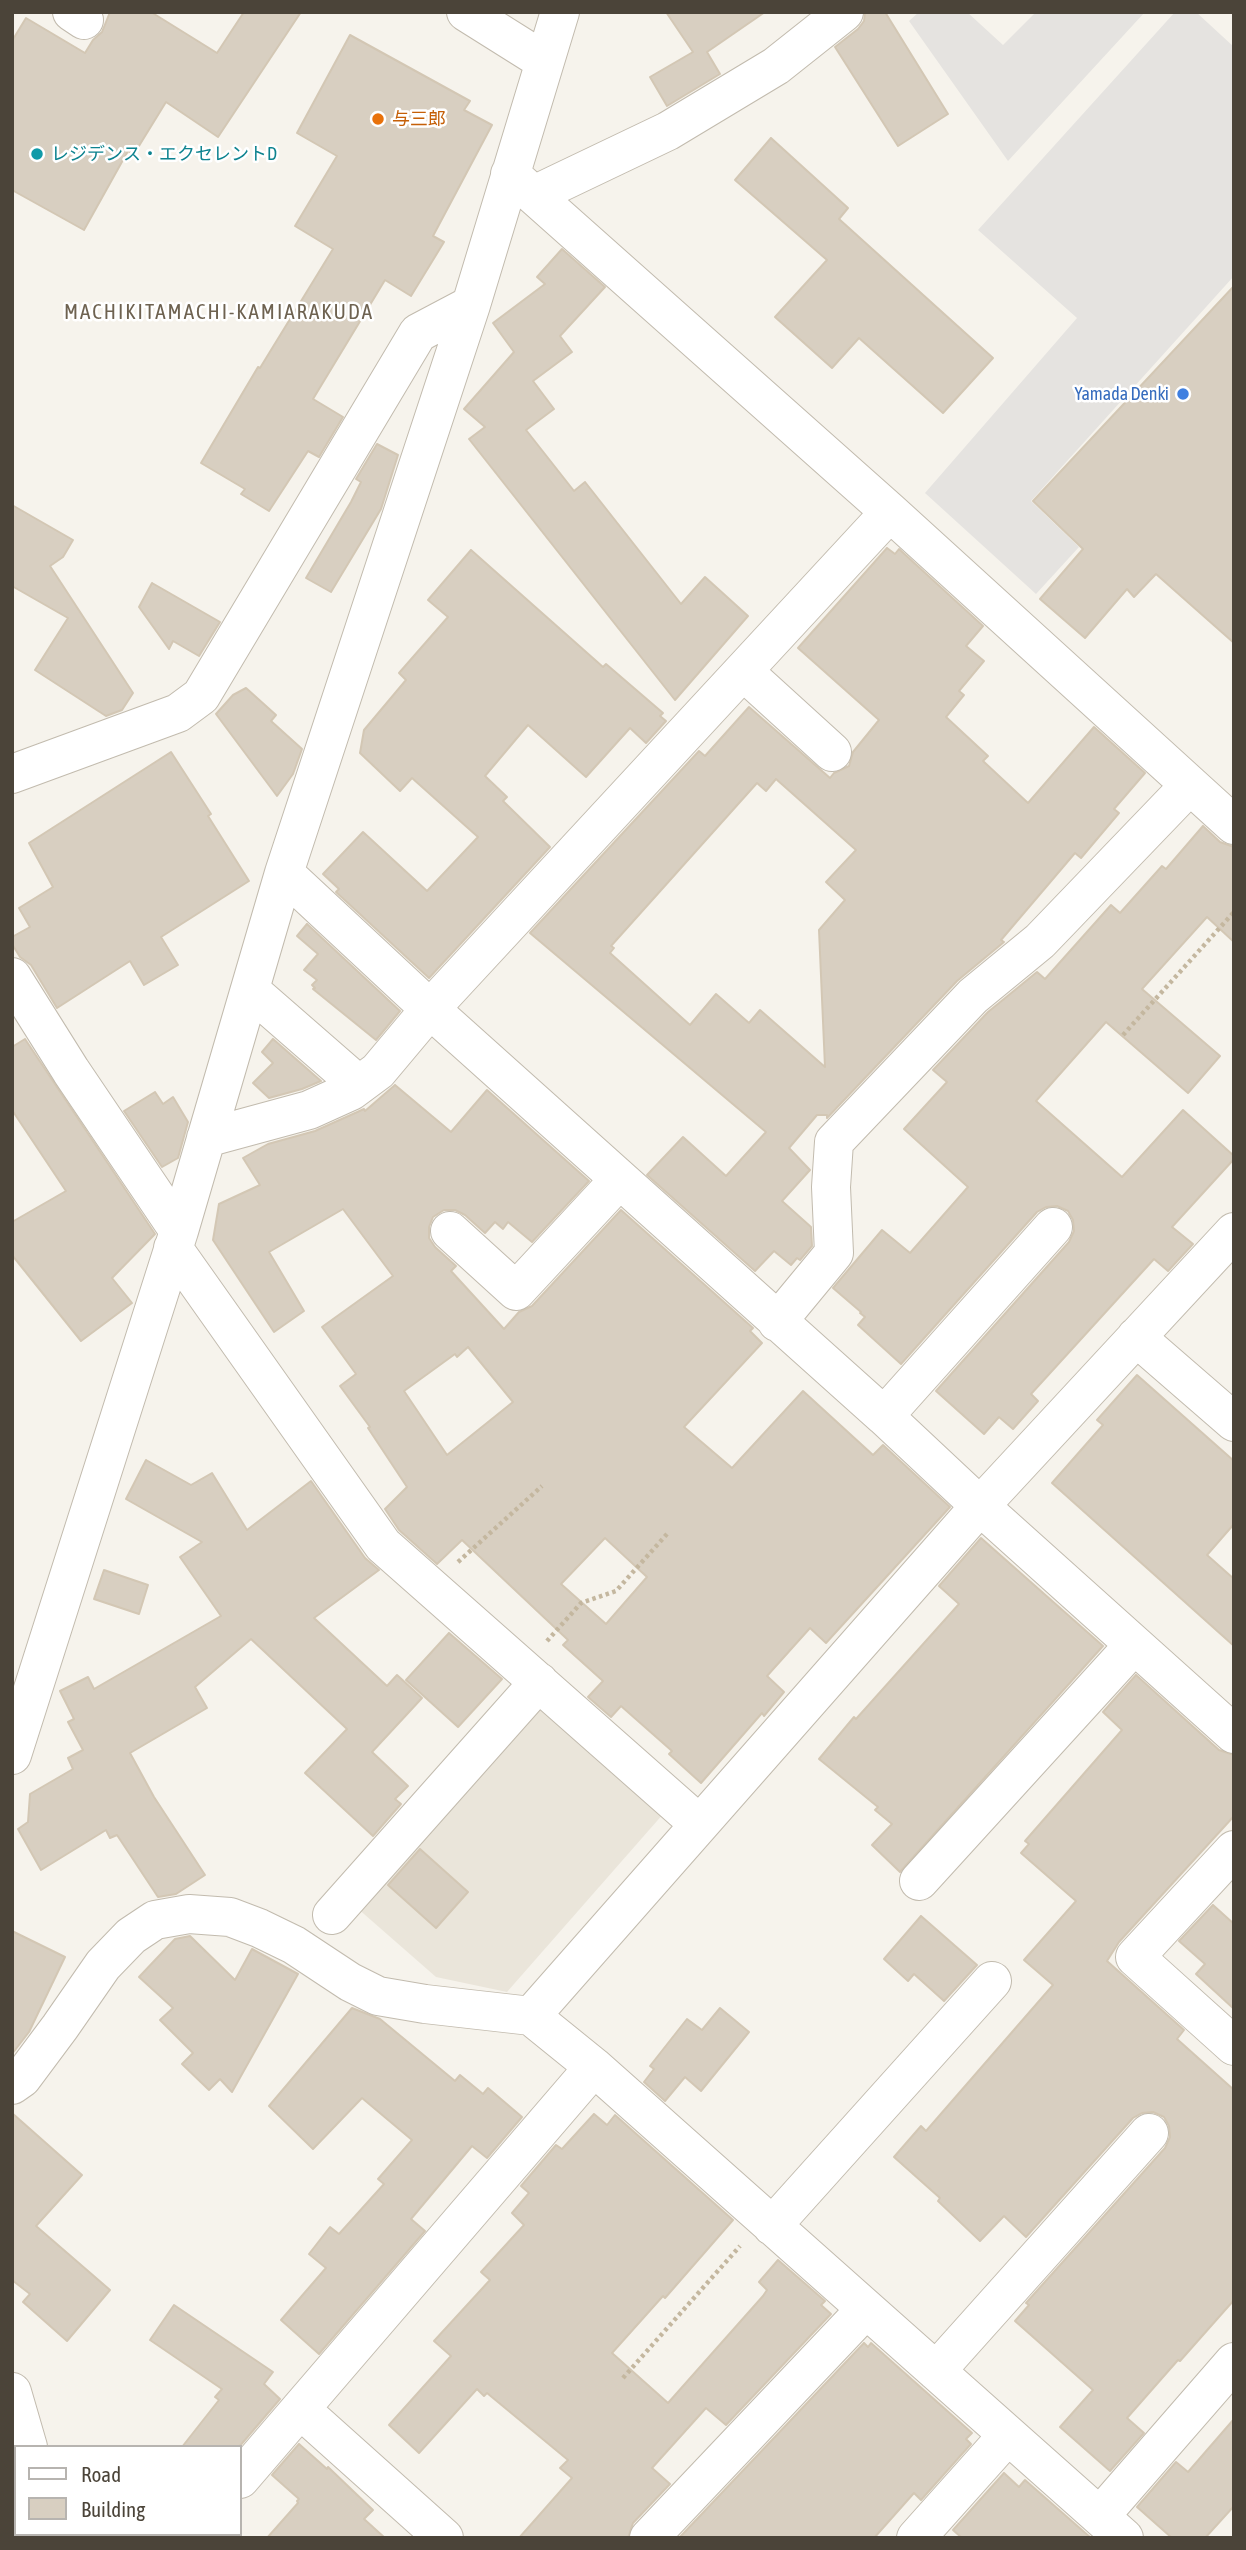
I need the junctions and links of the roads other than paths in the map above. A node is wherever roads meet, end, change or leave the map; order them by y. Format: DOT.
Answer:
graph roads {
  1 [pos="466,12"];
  2 [pos="560,12"];
  3 [pos="844,12"];
  4 [pos="544,61"];
  5 [pos="522,185"];
  6 [pos="471,305"];
  7 [pos="890,512"];
  8 [pos="743,671"];
  9 [pos="832,752"];
  10 [pos="12,774"];
  11 [pos="1189,786"];
  12 [pos="1234,825"];
  13 [pos="284,873"];
  14 [pos="12,977"];
  15 [pos="250,990"];
  16 [pos="430,1009"];
  17 [pos="359,1085"];
  18 [pos="206,1138"];
  19 [pos="619,1180"];
  20 [pos="1053,1227"];
  21 [pos="450,1231"];
  22 [pos="1234,1231"];
  23 [pos="176,1240"];
  24 [pos="778,1322"];
  25 [pos="1136,1337"];
  26 [pos="884,1416"];
  27 [pos="1234,1422"];
  28 [pos="980,1506"];
  29 [pos="1134,1645"];
  30 [pos="531,1675"];
  31 [pos="22,1686"];
  32 [pos="1234,1734"];
  33 [pos="12,1755"];
  34 [pos="699,1825"];
  35 [pos="1234,1850"];
  36 [pos="919,1881"];
  37 [pos="332,1914"];
  38 [pos="992,1981"];
  39 [pos="530,2016"];
  40 [pos="1234,2046"];
  41 [pos="594,2067"];
  42 [pos="12,2085"];
  43 [pos="1149,2133"];
  44 [pos="768,2222"];
  45 [pos="866,2309"];
  46 [pos="1234,2362"];
  47 [pos="936,2371"];
  48 [pos="12,2392"];
  49 [pos="300,2409"];
  50 [pos="1008,2435"];
  51 [pos="27,2445"];
  52 [pos="242,2477"];
  53 [pos="1112,2527"];
  54 [pos="444,2538"];
  55 [pos="649,2538"];
  56 [pos="916,2538"];
  1 -- 4 [label="street"];
  2 -- 4 [label="street"];
  3 -- 5 [label="street"];
  4 -- 5 [label="street"];
  5 -- 6 [label="street"];
  5 -- 7 [label="street"];
  6 -- 10 [label="street"];
  6 -- 13 [label="street"];
  7 -- 8 [label="street"];
  7 -- 11 [label="street"];
  8 -- 9 [label="street"];
  8 -- 16 [label="street"];
  11 -- 12 [label="street"];
  11 -- 24 [label="street"];
  13 -- 15 [label="street"];
  13 -- 16 [label="street"];
  14 -- 23 [label="street"];
  15 -- 17 [label="street"];
  15 -- 18 [label="street"];
  16 -- 17 [label="street"];
  16 -- 19 [label="street"];
  17 -- 18 [label="street"];
  18 -- 23 [label="street"];
  19 -- 21 [label="street"];
  19 -- 24 [label="street"];
  20 -- 26 [label="street"];
  22 -- 25 [label="street"];
  23 -- 30 [label="street"];
  23 -- 31 [label="street"];
  24 -- 26 [label="street"];
  25 -- 27 [label="street"];
  25 -- 28 [label="street"];
  26 -- 28 [label="street"];
  28 -- 29 [label="street"];
  28 -- 34 [label="street"];
  29 -- 32 [label="street"];
  29 -- 36 [label="street"];
  30 -- 34 [label="street"];
  30 -- 37 [label="street"];
  31 -- 33 [label="street"];
  34 -- 39 [label="street"];
  35 -- 40 [label="street"];
  38 -- 44 [label="street"];
  39 -- 41 [label="street"];
  39 -- 42 [label="street"];
  41 -- 44 [label="street"];
  41 -- 49 [label="street"];
  43 -- 47 [label="street"];
  44 -- 45 [label="street"];
  45 -- 47 [label="street"];
  45 -- 55 [label="street"];
  46 -- 53 [label="street"];
  47 -- 50 [label="street"];
  48 -- 51 [label="street"];
  49 -- 52 [label="street"];
  49 -- 54 [label="street"];
  50 -- 53 [label="street"];
  50 -- 56 [label="street"];
}
